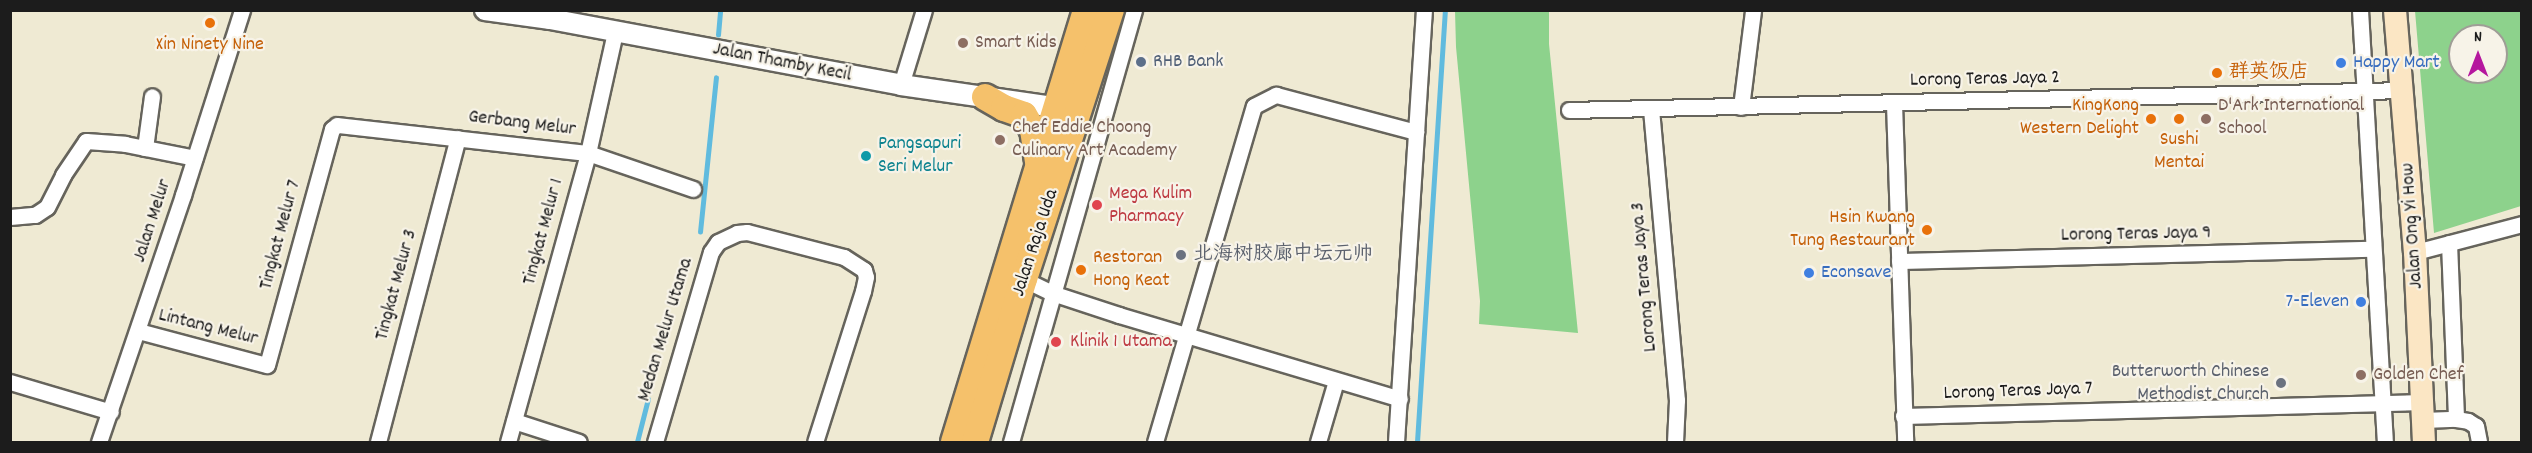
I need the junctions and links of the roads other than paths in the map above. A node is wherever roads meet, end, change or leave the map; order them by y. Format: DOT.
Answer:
graph roads {
  1 [pos="242,10"];
  2 [pos="485,10"];
  3 [pos="924,10"];
  4 [pos="1086,10"];
  5 [pos="1111,10"];
  6 [pos="1134,10"];
  7 [pos="1424,10"];
  8 [pos="1753,10"];
  9 [pos="2360,10"];
  10 [pos="2395,10"];
  11 [pos="615,32"];
  12 [pos="901,85"];
  13 [pos="2403,90"];
  14 [pos="2366,91"];
  15 [pos="152,96"];
  16 [pos="985,97"];
  17 [pos="1894,103"];
  18 [pos="1741,107"];
  19 [pos="1068,109"];
  20 [pos="1651,109"];
  21 [pos="1569,110"];
  22 [pos="342,124"];
  23 [pos="1416,132"];
  24 [pos="458,138"];
  25 [pos="145,148"];
  26 [pos="588,153"];
  27 [pos="195,158"];
  28 [pos="1038,171"];
  29 [pos="693,189"];
  30 [pos="10,217"];
  31 [pos="2522,224"];
  32 [pos="2449,243"];
  33 [pos="2373,249"];
  34 [pos="2415,252"];
  35 [pos="1899,261"];
  36 [pos="1015,275"];
  37 [pos="1053,292"];
  38 [pos="138,332"];
  39 [pos="1185,334"];
  40 [pos="267,365"];
  41 [pos="1336,381"];
  42 [pos="10,382"];
  43 [pos="1400,399"];
  44 [pos="2383,403"];
  45 [pos="111,412"];
  46 [pos="1903,416"];
  47 [pos="2456,419"];
  48 [pos="514,421"];
  49 [pos="2423,422"];
  50 [pos="101,442"];
  51 [pos="378,442"];
  52 [pos="508,442"];
  53 [pos="579,442"];
  54 [pos="655,442"];
  55 [pos="815,442"];
  56 [pos="954,442"];
  57 [pos="975,442"];
  58 [pos="1011,442"];
  59 [pos="1155,442"];
  60 [pos="1318,442"];
  61 [pos="1396,442"];
  62 [pos="1675,442"];
  63 [pos="1905,442"];
  64 [pos="2385,442"];
  65 [pos="2479,442"];
  1 -- 27 [label="street, Jalan Melur"];
  2 -- 11 [label="street, Jalan Thamby Kecil"];
  3 -- 12 [label="street"];
  4 -- 19 [label="main road, Jalan Raja Uda"];
  5 -- 19 [label="main road, Jalan Raja Uda"];
  6 -- 37 [label="street"];
  7 -- 23 [label="street"];
  8 -- 18 [label="street"];
  9 -- 14 [label="street, Jalan Ong Yi How"];
  10 -- 13 [label="main road, Jalan Ong Yi How"];
  11 -- 12 [label="street, Jalan Thamby Kecil"];
  11 -- 26 [label="street, Tingkat Melur 1"];
  12 -- 16 [label="street, Jalan Thamby Kecil"];
  13 -- 14 [label="street, Lorong Teras Jaya 2"];
  13 -- 34 [label="main road, Jalan Ong Yi How"];
  14 -- 17 [label="street, Lorong Teras Jaya 2"];
  14 -- 33 [label="street, Jalan Ong Yi How"];
  15 -- 25 [label="street"];
  16 -- 19 [label="street, Jalan Thamby Kecil"];
  16 -- 28 [label="main road"];
  17 -- 18 [label="street, Lorong Teras Jaya 2"];
  17 -- 35 [label="street"];
  18 -- 20 [label="street, Lorong Teras Jaya 2"];
  19 -- 28 [label="main road, Jalan Raja Uda"];
  19 -- 36 [label="main road, Jalan Raja Uda"];
  20 -- 21 [label="street, Lorong Teras Jaya 2"];
  20 -- 62 [label="street, Lorong Teras Jaya 3"];
  22 -- 24 [label="street, Gerbang Melur"];
  22 -- 40 [label="street, Tingkat Melur 7"];
  23 -- 39 [label="street"];
  23 -- 43 [label="street"];
  24 -- 26 [label="street, Gerbang Melur"];
  24 -- 51 [label="street, Tingkat Melur 3"];
  25 -- 27 [label="street"];
  25 -- 30 [label="street"];
  26 -- 29 [label="street, Gerbang Melur"];
  26 -- 48 [label="street, Tingkat Melur 1"];
  27 -- 38 [label="street, Jalan Melur"];
  28 -- 36 [label="main road, Jalan Raja Uda"];
  31 -- 32 [label="street"];
  32 -- 34 [label="street"];
  32 -- 47 [label="street"];
  33 -- 35 [label="street, Lorong Teras Jaya 9"];
  33 -- 44 [label="street, Jalan Ong Yi How"];
  34 -- 49 [label="main road, Jalan Ong Yi How"];
  35 -- 46 [label="street"];
  36 -- 37 [label="street"];
  36 -- 56 [label="main road, Jalan Raja Uda"];
  36 -- 57 [label="main road, Jalan Raja Uda"];
  37 -- 39 [label="street"];
  37 -- 58 [label="street"];
  38 -- 40 [label="street, Lintang Melur"];
  38 -- 45 [label="street, Jalan Melur"];
  39 -- 41 [label="street"];
  39 -- 59 [label="street"];
  41 -- 43 [label="street"];
  41 -- 60 [label="street"];
  42 -- 45 [label="street"];
  43 -- 61 [label="street"];
  44 -- 46 [label="street, Lorong Teras Jaya 7"];
  44 -- 49 [label="street, Lorong Teras Jaya 7"];
  44 -- 64 [label="street, Jalan Ong Yi How"];
  45 -- 50 [label="street, Jalan Melur"];
  46 -- 63 [label="street"];
  47 -- 49 [label="street, Lorong Teras Jaya 7"];
  47 -- 65 [label="street"];
  48 -- 52 [label="street, Tingkat Melur 1"];
  48 -- 53 [label="street"];
  54 -- 55 [label="street, Medan Melur Utama"];
}
